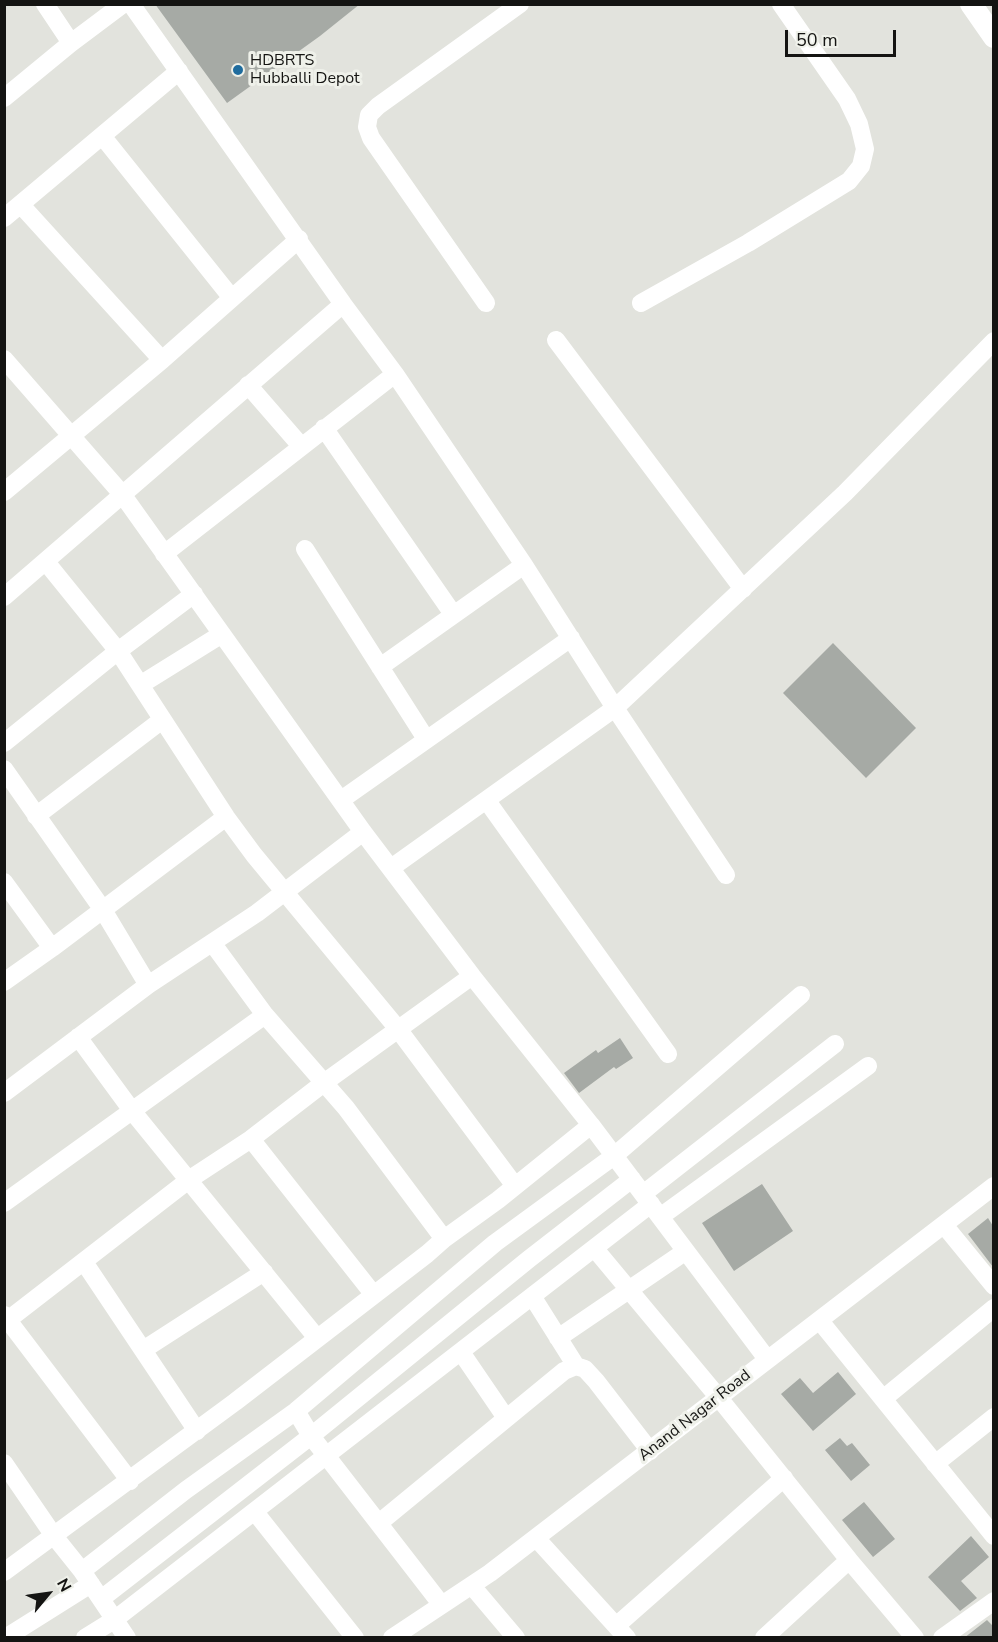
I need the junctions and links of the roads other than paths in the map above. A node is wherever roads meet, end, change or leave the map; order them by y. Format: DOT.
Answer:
graph roads {
  1 [pos="45,4"];
  2 [pos="123,4"];
  3 [pos="131,4"];
  4 [pos="520,4"];
  5 [pos="781,4"];
  6 [pos="970,4"];
  7 [pos="993,38"];
  8 [pos="71,43"];
  9 [pos="179,71"];
  10 [pos="4,98"];
  11 [pos="103,137"];
  12 [pos="21,205"];
  13 [pos="4,218"];
  14 [pos="298,239"];
  15 [pos="231,297"];
  16 [pos="486,303"];
  17 [pos="641,303"];
  18 [pos="343,304"];
  19 [pos="556,340"];
  20 [pos="993,341"];
  21 [pos="4,359"];
  22 [pos="162,360"];
  23 [pos="395,374"];
  24 [pos="248,385"];
  25 [pos="324,428"];
  26 [pos="73,436"];
  27 [pos="301,446"];
  28 [pos="4,492"];
  29 [pos="122,494"];
  30 [pos="305,549"];
  31 [pos="164,554"];
  32 [pos="46,562"];
  33 [pos="524,565"];
  34 [pos="743,588"];
  35 [pos="194,594"];
  36 [pos="4,597"];
  37 [pos="453,614"];
  38 [pos="222,634"];
  39 [pos="571,638"];
  40 [pos="118,651"];
  41 [pos="380,667"];
  42 [pos="140,685"];
  43 [pos="615,708"];
  44 [pos="162,720"];
  45 [pos="426,739"];
  46 [pos="4,743"];
  47 [pos="4,769"];
  48 [pos="341,800"];
  49 [pos="487,801"];
  50 [pos="36,816"];
  51 [pos="226,816"];
  52 [pos="363,832"];
  53 [pos="391,868"];
  54 [pos="726,874"];
  55 [pos="4,882"];
  56 [pos="285,893"];
  57 [pos="103,910"];
  58 [pos="213,944"];
  59 [pos="52,948"];
  60 [pos="472,976"];
  61 [pos="4,982"];
  62 [pos="148,986"];
  63 [pos="801,995"];
  64 [pos="265,1015"];
  65 [pos="398,1029"];
  66 [pos="78,1037"];
  67 [pos="836,1044"];
  68 [pos="668,1054"];
  69 [pos="868,1066"];
  70 [pos="325,1082"];
  71 [pos="4,1093"];
  72 [pos="133,1112"];
  73 [pos="591,1125"];
  74 [pos="251,1139"];
  75 [pos="615,1156"];
  76 [pos="190,1179"];
  77 [pos="515,1186"];
  78 [pos="993,1186"];
  79 [pos="646,1198"];
  80 [pos="4,1203"];
  81 [pos="944,1225"];
  82 [pos="444,1239"];
  83 [pos="595,1249"];
  84 [pos="686,1251"];
  85 [pos="84,1262"];
  86 [pos="264,1272"];
  87 [pos="993,1286"];
  88 [pos="628,1290"];
  89 [pos="374,1295"];
  90 [pos="532,1296"];
  91 [pos="993,1308"];
  92 [pos="6,1319"];
  93 [pos="820,1321"];
  94 [pos="316,1338"];
  95 [pos="558,1338"];
  96 [pos="143,1350"];
  97 [pos="461,1352"];
  98 [pos="767,1359"];
  99 [pos="576,1366"];
  100 [pos="719,1398"];
  101 [pos="883,1399"];
  102 [pos="296,1411"];
  103 [pos="993,1417"];
  104 [pos="506,1418"];
  105 [pos="197,1431"];
  106 [pos="311,1436"];
  107 [pos="650,1451"];
  108 [pos="326,1455"];
  109 [pos="4,1463"];
  110 [pos="935,1464"];
  111 [pos="784,1478"];
  112 [pos="130,1481"];
  113 [pos="255,1512"];
  114 [pos="378,1523"];
  115 [pos="54,1536"];
  116 [pos="993,1536"];
  117 [pos="536,1538"];
  118 [pos="849,1560"];
  119 [pos="4,1572"];
  120 [pos="86,1577"];
  121 [pos="472,1586"];
  122 [pos="101,1599"];
  123 [pos="993,1601"];
  124 [pos="441,1604"];
  125 [pos="114,1620"];
  126 [pos="622,1632"];
  127 [pos="394,1637"];
  128 [pos="5,1638"];
  129 [pos="85,1638"];
  130 [pos="127,1638"];
  131 [pos="355,1638"];
  132 [pos="516,1638"];
  133 [pos="764,1638"];
  134 [pos="915,1638"];
  135 [pos="942,1638"];
  1 -- 8 [label="street"];
  2 -- 8 [label="street"];
  3 -- 9 [label="street"];
  4 -- 16 [label="street"];
  5 -- 17 [label="street"];
  6 -- 7 [label="main road"];
  8 -- 10 [label="street"];
  9 -- 11 [label="street"];
  9 -- 14 [label="street"];
  11 -- 12 [label="street"];
  11 -- 15 [label="street"];
  12 -- 13 [label="street"];
  12 -- 22 [label="street"];
  14 -- 15 [label="street"];
  14 -- 18 [label="street"];
  15 -- 22 [label="street"];
  18 -- 23 [label="street"];
  18 -- 24 [label="street"];
  19 -- 34 [label="street"];
  20 -- 34 [label="street"];
  21 -- 26 [label="street"];
  22 -- 26 [label="street"];
  23 -- 25 [label="street"];
  23 -- 33 [label="street"];
  24 -- 27 [label="street"];
  24 -- 29 [label="street"];
  25 -- 27 [label="street"];
  25 -- 37 [label="street"];
  26 -- 28 [label="street"];
  26 -- 29 [label="street"];
  27 -- 31 [label="street"];
  29 -- 31 [label="street"];
  29 -- 32 [label="street"];
  30 -- 41 [label="street"];
  31 -- 35 [label="street"];
  32 -- 36 [label="street"];
  32 -- 40 [label="street"];
  33 -- 37 [label="street"];
  33 -- 39 [label="street"];
  34 -- 43 [label="street"];
  35 -- 38 [label="street"];
  35 -- 40 [label="street"];
  37 -- 41 [label="street"];
  38 -- 42 [label="street"];
  38 -- 48 [label="street"];
  39 -- 43 [label="street"];
  39 -- 45 [label="street"];
  40 -- 42 [label="street"];
  40 -- 46 [label="street"];
  41 -- 45 [label="street"];
  42 -- 44 [label="street"];
  43 -- 49 [label="street"];
  43 -- 54 [label="street"];
  44 -- 50 [label="street"];
  44 -- 51 [label="street"];
  45 -- 48 [label="street"];
  47 -- 50 [label="street"];
  48 -- 52 [label="street"];
  49 -- 53 [label="street"];
  49 -- 68 [label="street"];
  50 -- 57 [label="street"];
  51 -- 56 [label="street"];
  51 -- 57 [label="street"];
  52 -- 53 [label="street"];
  52 -- 56 [label="street"];
  53 -- 60 [label="street"];
  55 -- 59 [label="street"];
  56 -- 58 [label="street"];
  56 -- 65 [label="street"];
  57 -- 59 [label="street"];
  57 -- 62 [label="street"];
  58 -- 62 [label="street"];
  58 -- 64 [label="street"];
  59 -- 61 [label="street"];
  60 -- 65 [label="street"];
  60 -- 73 [label="street"];
  62 -- 66 [label="street"];
  63 -- 75 [label="street"];
  64 -- 70 [label="street"];
  64 -- 72 [label="street"];
  65 -- 70 [label="street"];
  65 -- 77 [label="street"];
  66 -- 71 [label="street"];
  66 -- 72 [label="street"];
  67 -- 79 [label="street"];
  69 -- 79 [label="street"];
  70 -- 74 [label="street"];
  70 -- 82 [label="street"];
  72 -- 76 [label="street"];
  72 -- 80 [label="street"];
  73 -- 75 [label="street"];
  73 -- 77 [label="street"];
  74 -- 76 [label="street"];
  74 -- 89 [label="street"];
  75 -- 79 [label="street"];
  75 -- 102 [label="street"];
  76 -- 85 [label="street"];
  76 -- 86 [label="street"];
  77 -- 82 [label="street"];
  78 -- 81 [label="street, Anand Nagar Road"];
  79 -- 83 [label="street"];
  79 -- 84 [label="street"];
  79 -- 106 [label="street"];
  81 -- 87 [label="street"];
  81 -- 93 [label="street, Anand Nagar Road"];
  82 -- 89 [label="street"];
  83 -- 88 [label="street"];
  83 -- 90 [label="street"];
  84 -- 88 [label="street"];
  84 -- 98 [label="street"];
  85 -- 92 [label="street"];
  85 -- 96 [label="street"];
  86 -- 94 [label="street"];
  86 -- 96 [label="street"];
  88 -- 95 [label="street"];
  88 -- 100 [label="street"];
  89 -- 94 [label="street"];
  90 -- 95 [label="street"];
  90 -- 97 [label="street"];
  91 -- 101 [label="street"];
  92 -- 112 [label="street"];
  93 -- 98 [label="street, Anand Nagar Road"];
  93 -- 101 [label="street"];
  94 -- 105 [label="street"];
  95 -- 99 [label="street"];
  96 -- 105 [label="street"];
  97 -- 104 [label="street"];
  97 -- 108 [label="street"];
  98 -- 100 [label="street, Anand Nagar Road"];
  99 -- 104 [label="street"];
  99 -- 107 [label="street"];
  100 -- 107 [label="street, Anand Nagar Road"];
  100 -- 111 [label="street"];
  101 -- 110 [label="street"];
  102 -- 106 [label="street"];
  102 -- 120 [label="street"];
  103 -- 110 [label="street"];
  104 -- 114 [label="street"];
  105 -- 112 [label="street"];
  106 -- 108 [label="street"];
  106 -- 122 [label="street"];
  107 -- 117 [label="street, Anand Nagar Road"];
  108 -- 113 [label="street"];
  108 -- 114 [label="street"];
  109 -- 115 [label="street"];
  110 -- 116 [label="street"];
  111 -- 118 [label="street"];
  111 -- 126 [label="street"];
  112 -- 115 [label="street"];
  113 -- 125 [label="street"];
  113 -- 131 [label="street"];
  114 -- 124 [label="street"];
  115 -- 119 [label="street"];
  115 -- 120 [label="street"];
  117 -- 121 [label="street, Anand Nagar Road"];
  117 -- 126 [label="street"];
  118 -- 133 [label="street"];
  118 -- 134 [label="street"];
  120 -- 122 [label="street"];
  120 -- 128 [label="street"];
  121 -- 124 [label="street, Anand Nagar Road"];
  121 -- 132 [label="street"];
  122 -- 125 [label="street"];
  123 -- 135 [label="street"];
  124 -- 127 [label="street, Anand Nagar Road"];
  125 -- 129 [label="street"];
  125 -- 130 [label="street"];
}
